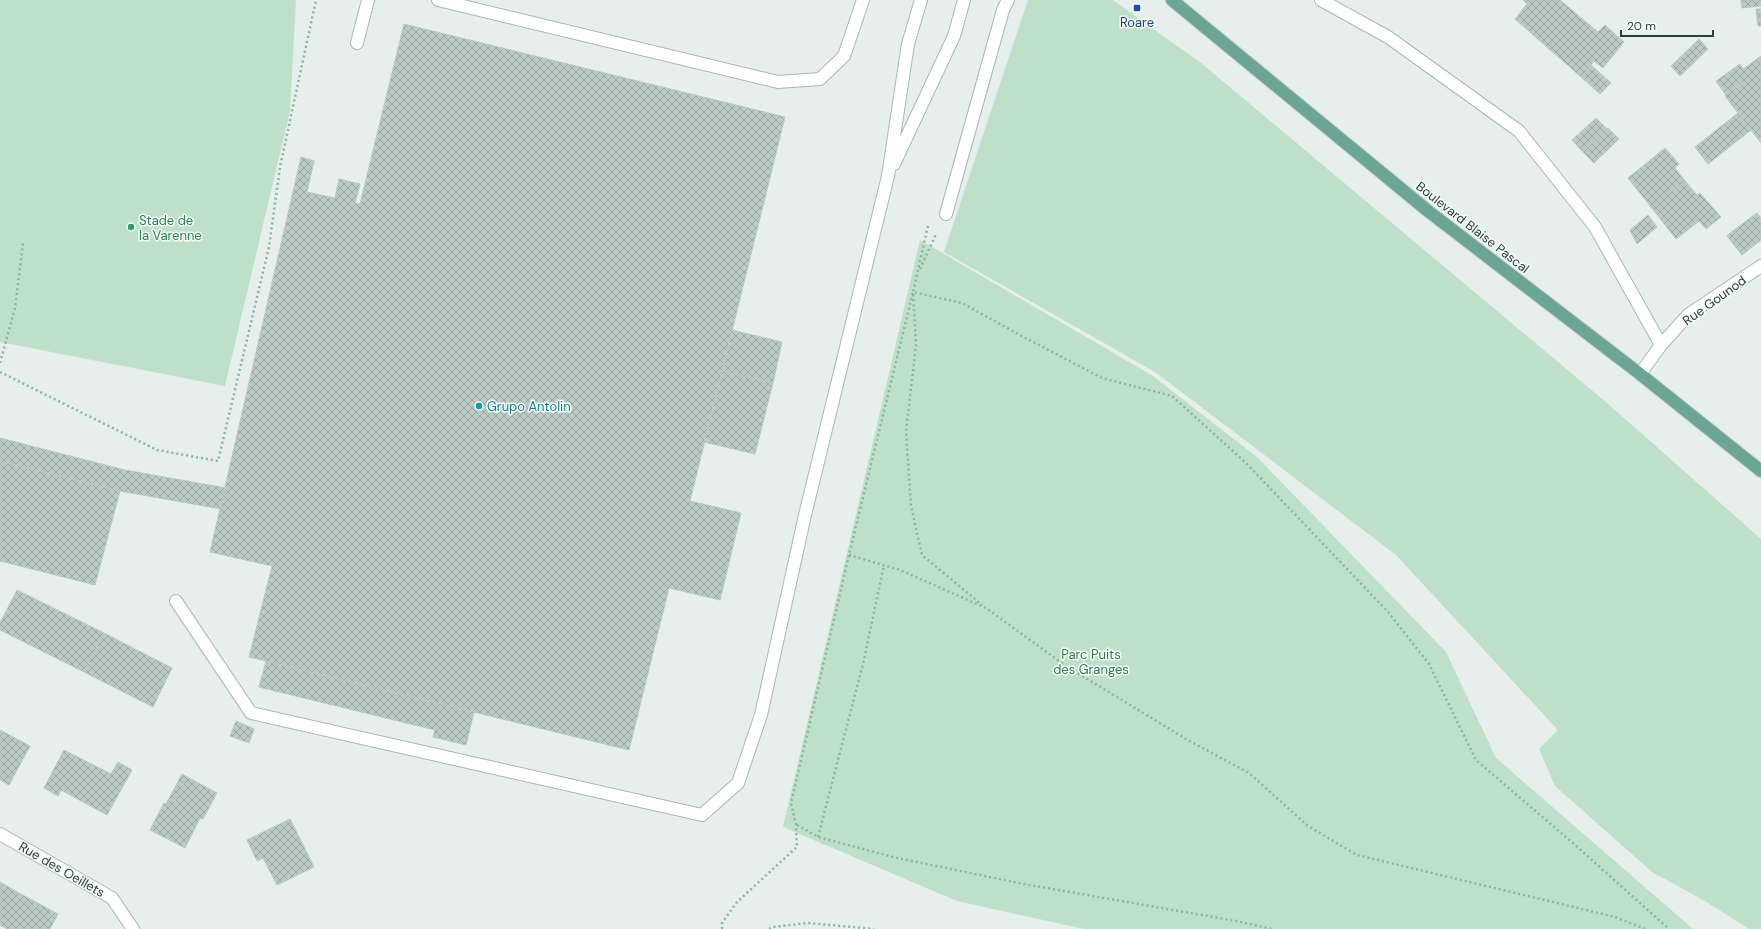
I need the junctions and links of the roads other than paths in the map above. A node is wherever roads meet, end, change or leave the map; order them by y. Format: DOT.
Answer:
graph roads {
  1 [pos="368,0"];
  2 [pos="438,0"];
  3 [pos="863,0"];
  4 [pos="921,0"];
  5 [pos="964,0"];
  6 [pos="1008,0"];
  7 [pos="1172,0"];
  8 [pos="1321,0"];
  9 [pos="357,43"];
  10 [pos="888,176"];
  11 [pos="946,214"];
  12 [pos="1761,266"];
  13 [pos="1660,345"];
  14 [pos="1640,374"];
  15 [pos="1761,471"];
  16 [pos="176,601"];
  17 [pos="0,834"];
  18 [pos="133,929"];
  1 -- 9 [label="street"];
  2 -- 3 [label="street"];
  4 -- 10 [label="street"];
  5 -- 10 [label="street"];
  6 -- 11 [label="street"];
  7 -- 14 [label="main road, Boulevard Blaise Pascal"];
  8 -- 13 [label="street"];
  10 -- 16 [label="street"];
  12 -- 13 [label="street, Rue Gounod"];
  13 -- 14 [label="street, Rue Gounod"];
  14 -- 15 [label="main road, Boulevard Blaise Pascal"];
  17 -- 18 [label="street, Rue des Oeillets"];
}
